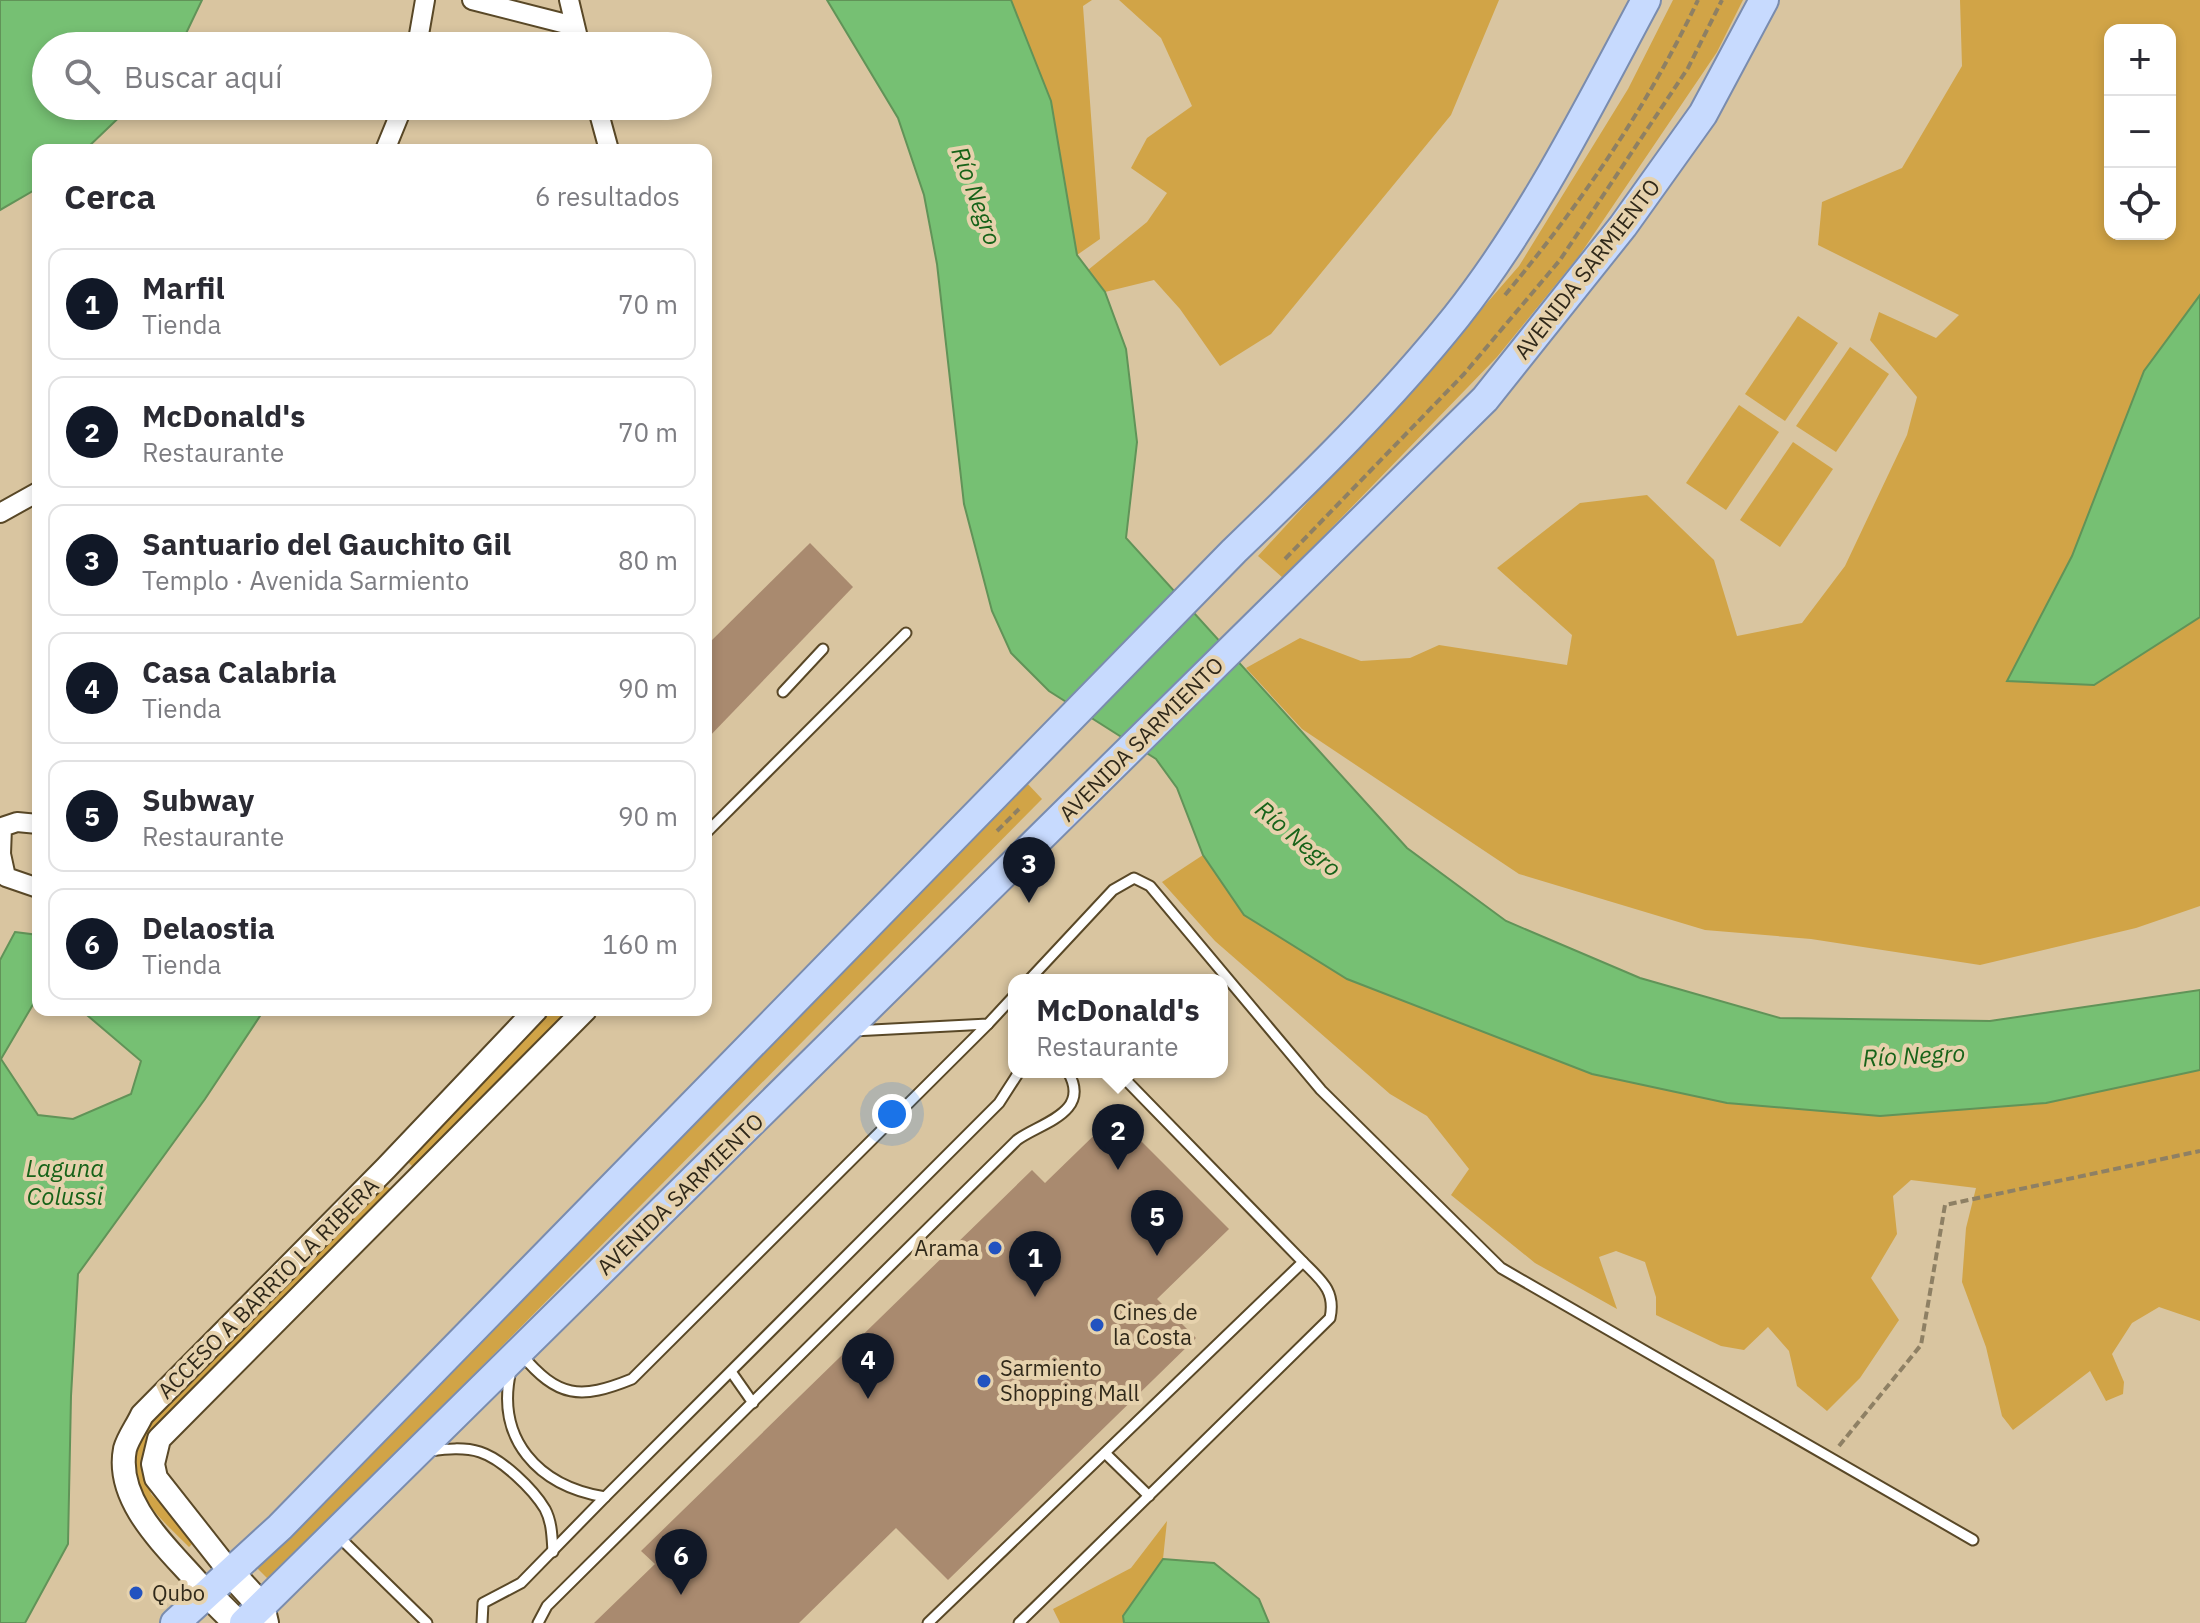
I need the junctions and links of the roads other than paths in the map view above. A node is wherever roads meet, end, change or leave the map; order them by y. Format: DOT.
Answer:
graph roads {
  1 [pos="425,0"];
  2 [pos="472,0"];
  3 [pos="569,0"];
  4 [pos="1646,0"];
  5 [pos="1764,0"];
  6 [pos="574,26"];
  7 [pos="419,32"];
  8 [pos="576,32"];
  9 [pos="397,120"];
  10 [pos="601,120"];
  11 [pos="387,144"];
  12 [pos="607,144"];
  13 [pos="32,495"];
  14 [pos="0,513"];
  15 [pos="906,633"];
  16 [pos="823,649"];
  17 [pos="783,692"];
  18 [pos="32,823"];
  19 [pos="712,827"];
  20 [pos="32,886"];
  21 [pos="1035,974"];
  22 [pos="1224,974"];
  23 [pos="1228,979"];
  24 [pos="1008,1002"];
  25 [pos="530,1016"];
  26 [pos="579,1016"];
  27 [pos="988,1024"];
  28 [pos="845,1031"];
  29 [pos="1015,1078"];
  30 [pos="1071,1078"];
  31 [pos="1124,1078"];
  32 [pos="386,1168"];
  33 [pos="411,1186"];
  34 [pos="1303,1262"];
  35 [pos="517,1354"];
  36 [pos="732,1373"];
  37 [pos="753,1403"];
  38 [pos="415,1453"];
  39 [pos="1105,1453"];
  40 [pos="1149,1496"];
  41 [pos="605,1497"];
  42 [pos="334,1532"];
  43 [pos="1973,1540"];
  44 [pos="553,1552"];
  45 [pos="230,1572"];
  46 [pos="206,1592"];
  47 [pos="257,1617"];
  48 [pos="175,1623"];
  49 [pos="237,1623"];
  50 [pos="427,1623"];
  51 [pos="482,1623"];
  52 [pos="538,1623"];
  53 [pos="928,1623"];
  54 [pos="1019,1623"];
  1 -- 7 [label="street"];
  2 -- 6 [label="street"];
  3 -- 6 [label="street"];
  4 -- 45 [label="main road"];
  5 -- 28 [label="main road, AVENIDA SARMIENTO"];
  6 -- 8 [label="street"];
  9 -- 11 [label="street"];
  10 -- 12 [label="street"];
  13 -- 14 [label="street"];
  15 -- 19 [label="lane"];
  16 -- 17 [label="lane"];
  18 -- 20 [label="street"];
  21 -- 22 [label="lane"];
  23 -- 43 [label="lane"];
  24 -- 27 [label="lane"];
  25 -- 32 [label="street, ACCESO A BARRIO LA RIBERA"];
  26 -- 33 [label="street"];
  27 -- 28 [label="lane"];
  27 -- 35 [label="lane"];
  28 -- 35 [label="main road, AVENIDA SARMIENTO"];
  29 -- 36 [label="lane"];
  30 -- 37 [label="lane"];
  31 -- 34 [label="lane"];
  32 -- 33 [label="street"];
  32 -- 46 [label="street, ACCESO A BARRIO LA RIBERA"];
  33 -- 45 [label="street"];
  34 -- 39 [label="lane"];
  34 -- 40 [label="lane"];
  35 -- 38 [label="main road, AVENIDA SARMIENTO"];
  35 -- 41 [label="lane"];
  36 -- 37 [label="lane"];
  36 -- 41 [label="lane"];
  37 -- 52 [label="lane"];
  38 -- 42 [label="main road, AVENIDA SARMIENTO"];
  38 -- 44 [label="lane"];
  39 -- 40 [label="lane"];
  39 -- 53 [label="lane"];
  40 -- 54 [label="lane"];
  41 -- 44 [label="lane"];
  42 -- 47 [label="main road, AVENIDA SARMIENTO"];
  42 -- 50 [label="lane"];
  44 -- 51 [label="lane"];
  45 -- 46 [label="main road"];
  45 -- 47 [label="main road"];
  46 -- 48 [label="main road"];
  46 -- 49 [label="main road"];
}
